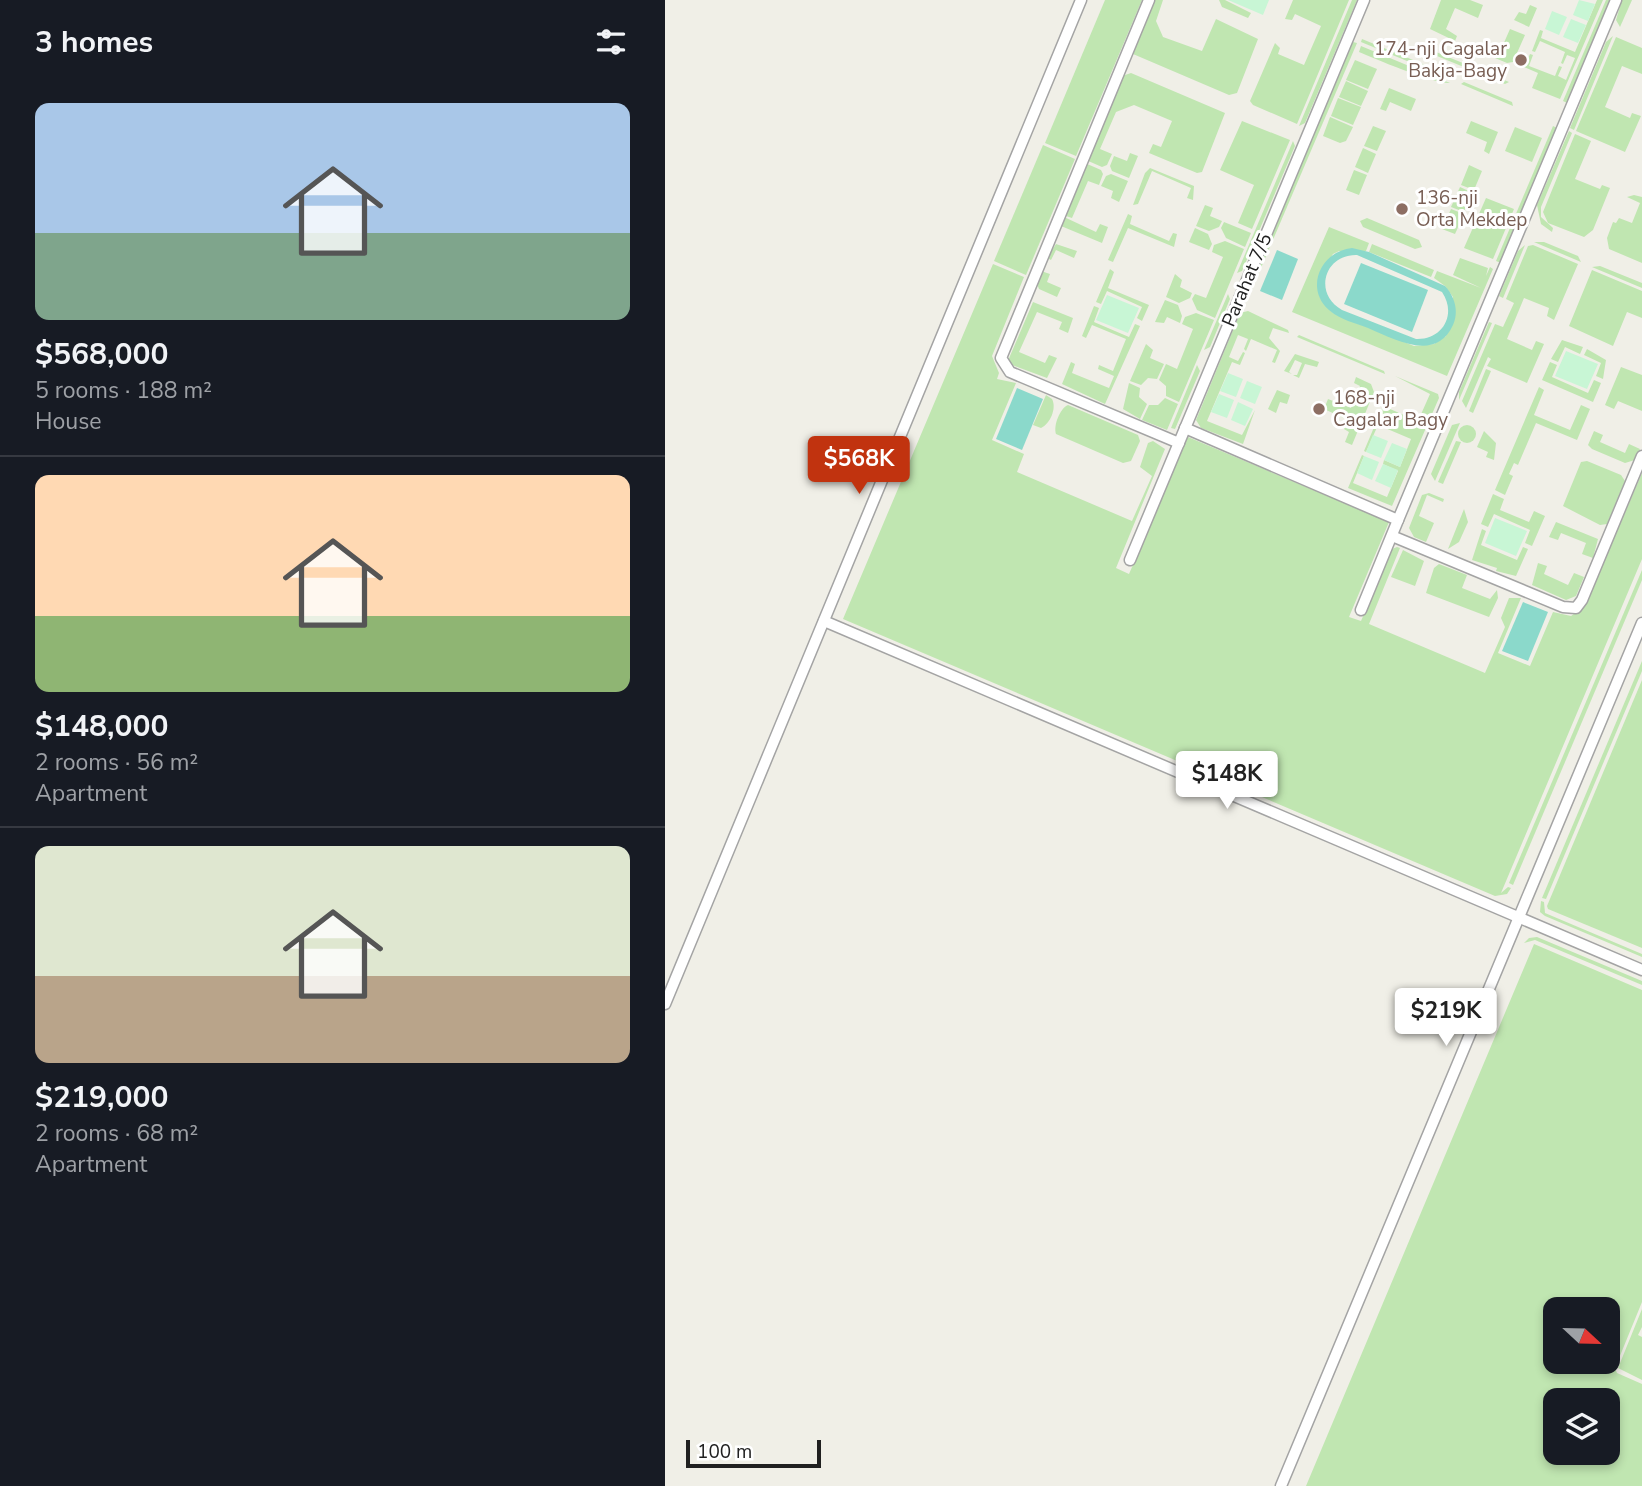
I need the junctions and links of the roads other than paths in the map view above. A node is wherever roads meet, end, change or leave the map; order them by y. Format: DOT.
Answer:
graph roads {
  1 [pos="1081,0"];
  2 [pos="1149,0"];
  3 [pos="1364,0"];
  4 [pos="1616,0"];
  5 [pos="1185,428"];
  6 [pos="1178,443"];
  7 [pos="1642,456"];
  8 [pos="1398,520"];
  9 [pos="1392,536"];
  10 [pos="1130,559"];
  11 [pos="1361,610"];
  12 [pos="824,621"];
  13 [pos="1642,623"];
  14 [pos="1516,919"];
  15 [pos="1642,970"];
  16 [pos="665,1004"];
  17 [pos="1281,1486"];
  1 -- 12 [label="street"];
  2 -- 6 [label="street"];
  3 -- 5 [label="street, Parahat 7/5"];
  4 -- 8 [label="street"];
  5 -- 6 [label="street, Parahat 7/5"];
  5 -- 8 [label="street"];
  6 -- 10 [label="street, Parahat 7/5"];
  7 -- 9 [label="street"];
  8 -- 9 [label="street"];
  9 -- 11 [label="street"];
  12 -- 14 [label="street"];
  12 -- 16 [label="street"];
  13 -- 14 [label="street"];
  14 -- 15 [label="street"];
  14 -- 17 [label="street"];
}
